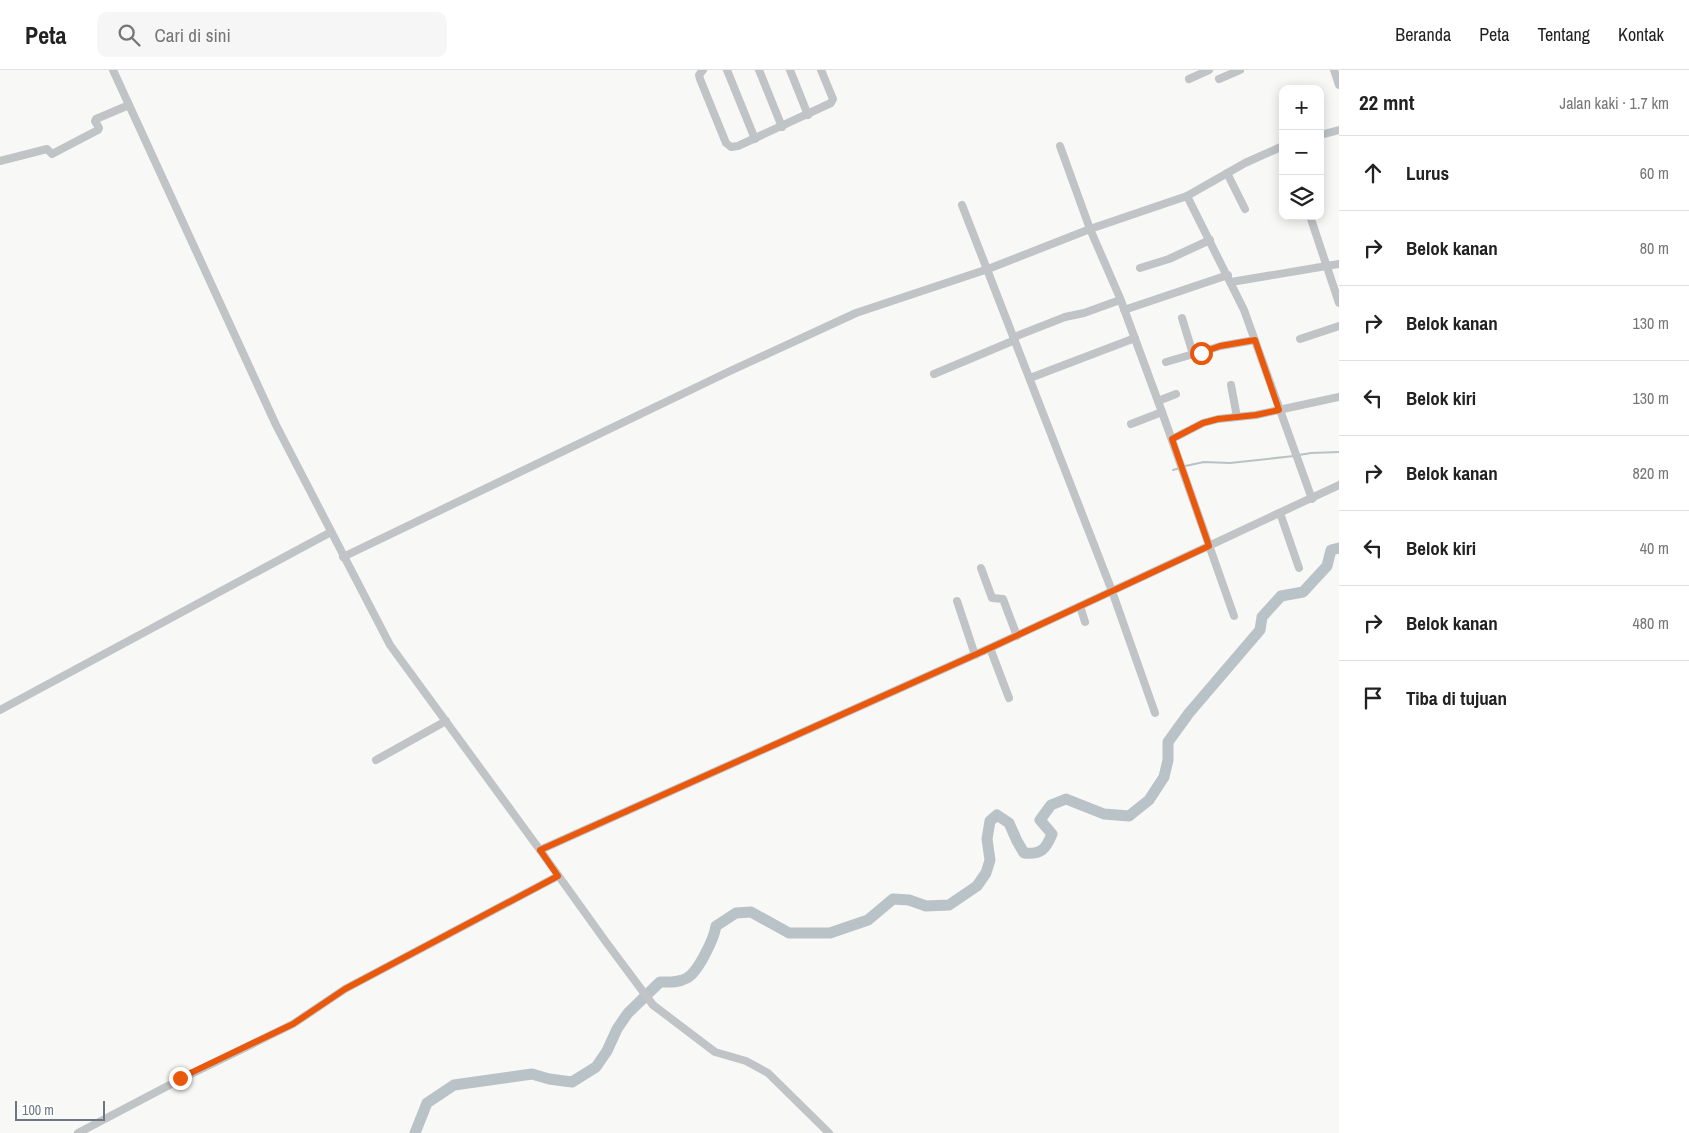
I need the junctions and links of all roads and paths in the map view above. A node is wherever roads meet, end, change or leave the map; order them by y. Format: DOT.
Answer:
graph roads {
  1 [pos="113,70"];
  2 [pos="704,70"];
  3 [pos="727,70"];
  4 [pos="759,70"];
  5 [pos="790,70"];
  6 [pos="821,70"];
  7 [pos="1209,70"];
  8 [pos="1240,70"];
  9 [pos="1334,70"];
  10 [pos="1189,79"];
  11 [pos="1218,79"];
  12 [pos="1339,85"];
  13 [pos="129,105"];
  14 [pos="808,115"];
  15 [pos="782,127"];
  16 [pos="1339,130"];
  17 [pos="1324,134"];
  18 [pos="755,139"];
  19 [pos="1060,146"];
  20 [pos="1279,148"];
  21 [pos="0,161"];
  22 [pos="1227,173"];
  23 [pos="1187,196"];
  24 [pos="962,205"];
  25 [pos="1245,209"];
  26 [pos="1311,220"];
  27 [pos="1090,229"];
  28 [pos="1210,240"];
  29 [pos="1339,264"];
  30 [pos="1327,266"];
  31 [pos="1140,268"];
  32 [pos="988,269"];
  33 [pos="1229,278"];
  34 [pos="1120,300"];
  35 [pos="1339,303"];
  36 [pos="1124,310"];
  37 [pos="1182,318"];
  38 [pos="1339,326"];
  39 [pos="1135,338"];
  40 [pos="1014,339"];
  41 [pos="1300,339"];
  42 [pos="1255,340"];
  43 [pos="1193,354"];
  44 [pos="1166,362"];
  45 [pos="934,374"];
  46 [pos="1030,378"];
  47 [pos="1230,385"];
  48 [pos="1176,394"];
  49 [pos="1339,397"];
  50 [pos="1158,401"];
  51 [pos="1279,410"];
  52 [pos="1162,412"];
  53 [pos="1237,417"];
  54 [pos="1131,424"];
  55 [pos="1172,439"];
  56 [pos="1339,485"];
  57 [pos="1312,499"];
  58 [pos="1280,513"];
  59 [pos="331,532"];
  60 [pos="1209,546"];
  61 [pos="343,557"];
  62 [pos="981,568"];
  63 [pos="1300,568"];
  64 [pos="1112,591"];
  65 [pos="957,601"];
  66 [pos="1080,606"];
  67 [pos="1234,616"];
  68 [pos="1085,622"];
  69 [pos="1017,636"];
  70 [pos="990,648"];
  71 [pos="975,655"];
  72 [pos="1009,698"];
  73 [pos="0,710"];
  74 [pos="1155,713"];
  75 [pos="446,721"];
  76 [pos="376,760"];
  77 [pos="540,850"];
  78 [pos="558,876"];
  79 [pos="78,1133"];
  80 [pos="829,1133"];
  1 -- 13 [label="street"];
  2 -- 18 [label="street"];
  3 -- 18 [label="street"];
  4 -- 15 [label="street"];
  5 -- 14 [label="street"];
  6 -- 14 [label="street"];
  7 -- 10 [label="street"];
  8 -- 11 [label="street"];
  9 -- 12 [label="street"];
  13 -- 21 [label="street"];
  13 -- 59 [label="street"];
  14 -- 15 [label="street"];
  15 -- 18 [label="street"];
  16 -- 17 [label="street"];
  19 -- 27 [label="street"];
  20 -- 22 [label="street"];
  22 -- 23 [label="street"];
  22 -- 25 [label="street"];
  23 -- 27 [label="street"];
  23 -- 28 [label="street"];
  24 -- 32 [label="street"];
  26 -- 30 [label="street"];
  27 -- 32 [label="street"];
  27 -- 34 [label="street"];
  28 -- 31 [label="street"];
  28 -- 33 [label="street"];
  29 -- 30 [label="street"];
  30 -- 33 [label="street"];
  30 -- 35 [label="street"];
  32 -- 40 [label="street"];
  32 -- 61 [label="street"];
  33 -- 36 [label="street"];
  33 -- 42 [label="street"];
  34 -- 36 [label="street"];
  34 -- 40 [label="street"];
  36 -- 39 [label="street"];
  37 -- 43 [label="street"];
  38 -- 41 [label="street"];
  39 -- 46 [label="street"];
  39 -- 50 [label="street"];
  40 -- 45 [label="street"];
  40 -- 46 [label="street"];
  42 -- 43 [label="street"];
  42 -- 51 [label="street"];
  43 -- 44 [label="street"];
  46 -- 64 [label="street"];
  47 -- 53 [label="street"];
  48 -- 50 [label="street"];
  49 -- 51 [label="street"];
  50 -- 52 [label="street"];
  51 -- 53 [label="street"];
  51 -- 57 [label="street"];
  52 -- 54 [label="street"];
  52 -- 55 [label="street"];
  53 -- 55 [label="street"];
  55 -- 60 [label="street"];
  56 -- 57 [label="street"];
  57 -- 58 [label="street"];
  58 -- 60 [label="street"];
  58 -- 63 [label="street"];
  59 -- 61 [label="street"];
  59 -- 73 [label="street"];
  60 -- 64 [label="street"];
  60 -- 67 [label="street"];
  61 -- 75 [label="street"];
  62 -- 69 [label="street"];
  64 -- 66 [label="street"];
  64 -- 74 [label="street"];
  65 -- 71 [label="street"];
  66 -- 68 [label="street"];
  66 -- 69 [label="street"];
  69 -- 70 [label="street"];
  70 -- 71 [label="street"];
  70 -- 72 [label="street"];
  71 -- 77 [label="street"];
  75 -- 76 [label="street"];
  75 -- 77 [label="street"];
  77 -- 78 [label="street"];
  78 -- 79 [label="street"];
  78 -- 80 [label="street"];
}
